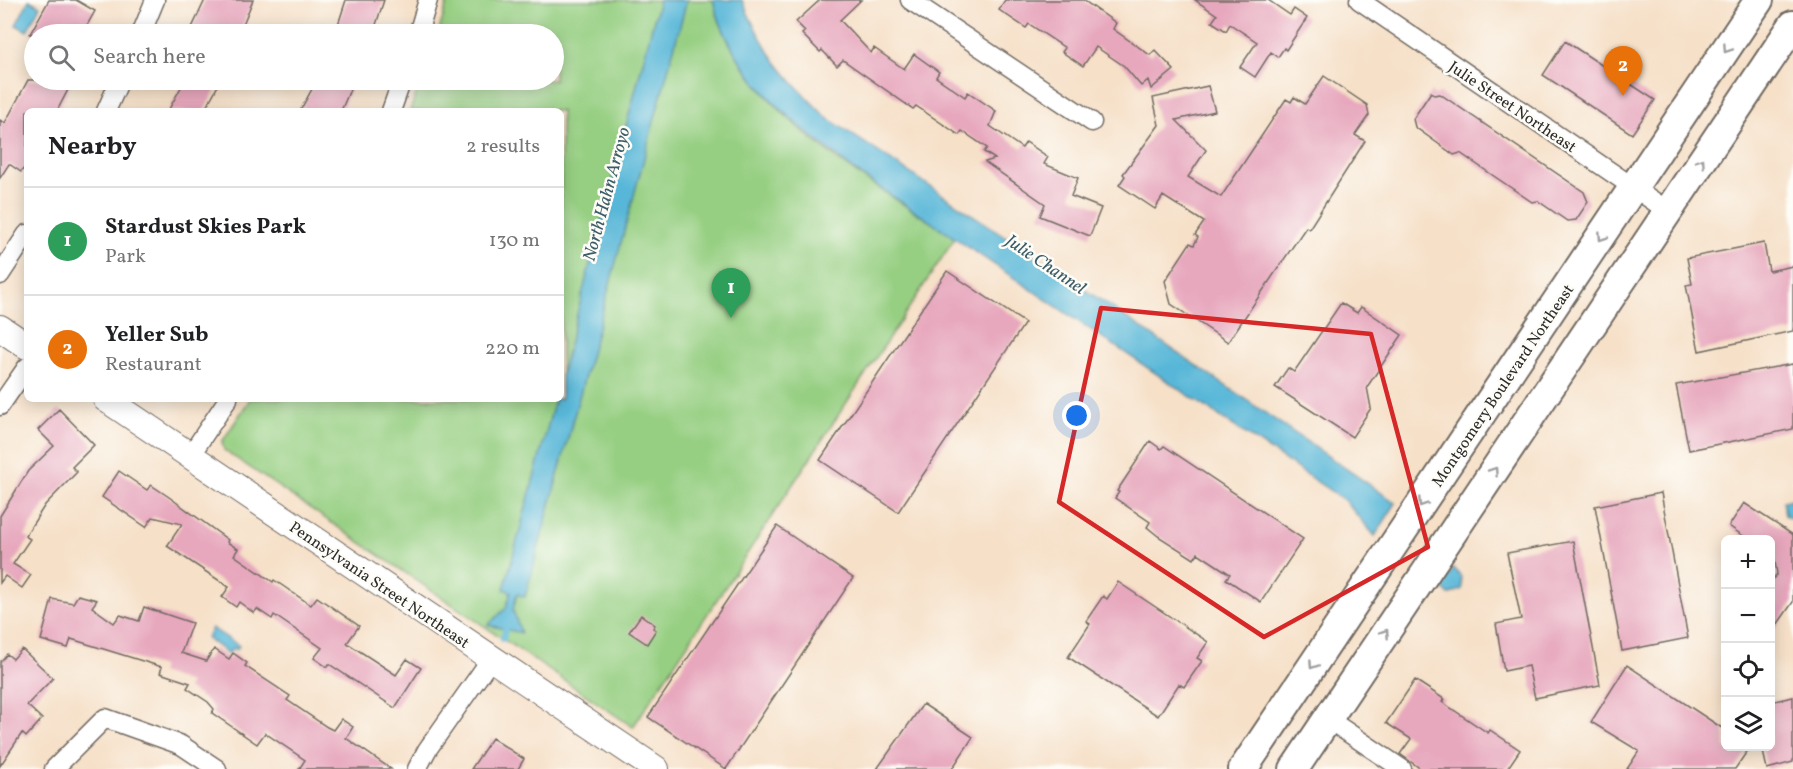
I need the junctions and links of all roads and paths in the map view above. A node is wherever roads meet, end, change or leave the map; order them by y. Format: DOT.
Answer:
graph roads {
  1 [pos="155,0"];
  2 [pos="428,0"];
  3 [pos="910,0"];
  4 [pos="1360,0"];
  5 [pos="1760,0"];
  6 [pos="145,24"];
  7 [pos="421,24"];
  8 [pos="1793,25"];
  9 [pos="115,90"];
  10 [pos="398,90"];
  11 [pos="107,108"];
  12 [pos="392,108"];
  13 [pos="1092,122"];
  14 [pos="1634,189"];
  15 [pos="1668,211"];
  16 [pos="24,239"];
  17 [pos="0,275"];
  18 [pos="0,328"];
  19 [pos="24,344"];
  20 [pos="24,371"];
  21 [pos="110,402"];
  22 [pos="226,402"];
  23 [pos="0,406"];
  24 [pos="190,456"];
  25 [pos="491,659"];
  26 [pos="1328,719"];
  27 [pos="54,769"];
  28 [pos="217,769"];
  29 [pos="417,769"];
  30 [pos="656,769"];
  31 [pos="1243,769"];
  32 [pos="1294,769"];
  33 [pos="1402,769"];
  1 -- 6 [label="street"];
  2 -- 7 [label="street"];
  3 -- 13 [label="street"];
  4 -- 14 [label="street, Julie Street Northeast"];
  5 -- 14 [label="main road, Montgomery Boulevard Northeast, one-way"];
  15 -- 8 [label="main road, one-way"];
  9 -- 11 [label="street"];
  10 -- 12 [label="street"];
  14 -- 15 [label="street, Julie Street Northeast"];
  14 -- 31 [label="main road, Montgomery Boulevard Northeast, one-way"];
  26 -- 15 [label="main road, one-way"];
  16 -- 17 [label="street"];
  18 -- 19 [label="street"];
  20 -- 23 [label="street"];
  21 -- 24 [label="street, Pennsylvania Street Northeast"];
  22 -- 24 [label="street"];
  24 -- 25 [label="street, Pennsylvania Street Northeast"];
  25 -- 29 [label="street"];
  25 -- 30 [label="street, Pennsylvania Street Northeast"];
  26 -- 32 [label="main road"];
  26 -- 33 [label="street"];
  27 -- 28 [label="street"];
}
